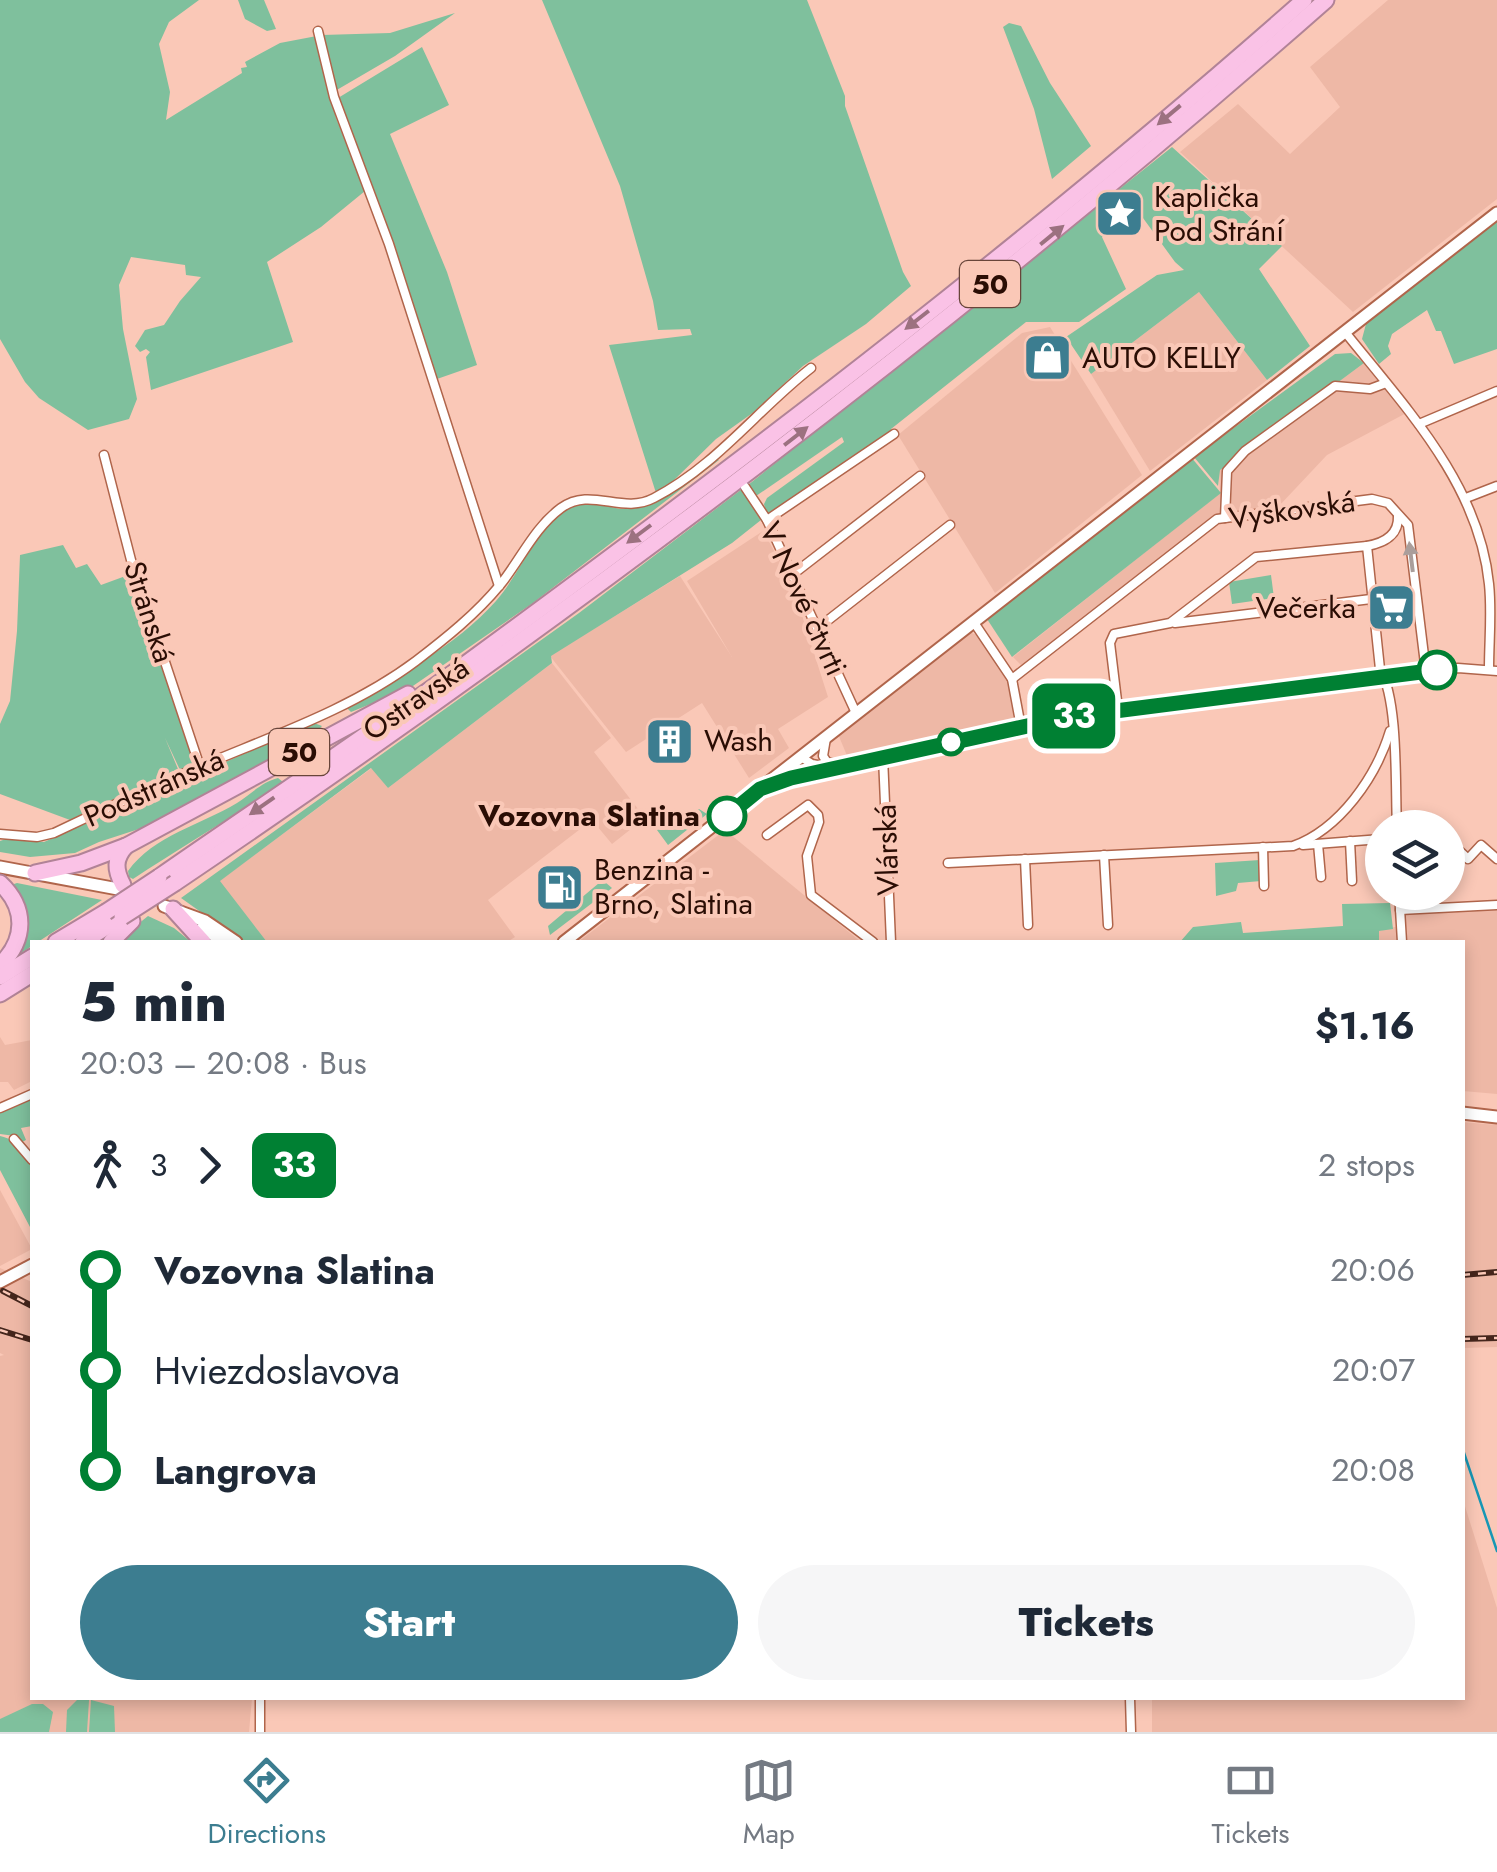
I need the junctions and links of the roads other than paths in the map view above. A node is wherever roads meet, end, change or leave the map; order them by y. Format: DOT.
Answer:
graph roads {
  1 [pos="1304,0"];
  2 [pos="1326,0"];
  3 [pos="318,31"];
  4 [pos="1497,213"];
  5 [pos="1345,332"];
  6 [pos="811,368"];
  7 [pos="1386,383"];
  8 [pos="1497,391"];
  9 [pos="1419,424"];
  10 [pos="894,434"];
  11 [pos="104,455"];
  12 [pos="920,476"];
  13 [pos="1497,486"];
  14 [pos="745,487"];
  15 [pos="1466,498"];
  16 [pos="1398,516"];
  17 [pos="1225,518"];
  18 [pos="767,520"];
  19 [pos="950,524"];
  20 [pos="1367,546"];
  21 [pos="792,575"];
  22 [pos="1493,580"];
  23 [pos="499,586"];
  24 [pos="1371,600"];
  25 [pos="973,621"];
  26 [pos="1170,624"];
  27 [pos="818,628"];
  28 [pos="472,660"];
  29 [pos="1493,670"];
  30 [pos="1426,672"];
  31 [pos="1385,677"];
  32 [pos="1012,679"];
  33 [pos="1118,709"];
  34 [pos="856,713"];
  35 [pos="1392,724"];
  36 [pos="1021,726"];
  37 [pos="826,738"];
  38 [pos="883,757"];
  39 [pos="801,758"];
  40 [pos="840,765"];
  41 [pos="200,766"];
  42 [pos="760,789"];
  43 [pos="1396,810"];
  44 [pos="1325,828"];
  45 [pos="0,834"];
  46 [pos="767,835"];
  47 [pos="1365,840"];
  48 [pos="1350,841"];
  49 [pos="1333,843"];
  50 [pos="1318,844"];
  51 [pos="126,846"];
  52 [pos="1294,846"];
  53 [pos="1263,847"];
  54 [pos="1104,855"];
  55 [pos="1465,856"];
  56 [pos="1025,859"];
  57 [pos="1497,859"];
  58 [pos="948,862"];
  59 [pos="35,872"];
  60 [pos="1,877"];
  61 [pos="1321,877"];
  62 [pos="167,880"];
  63 [pos="1352,881"];
  64 [pos="1264,886"];
  65 [pos="120,887"];
  66 [pos="1497,905"];
  67 [pos="169,907"];
  68 [pos="1465,907"];
  69 [pos="1400,910"];
  70 [pos="120,917"];
  71 [pos="1108,925"];
  72 [pos="1028,926"];
  73 [pos="61,940"];
  74 [pos="87,940"];
  75 [pos="112,940"];
  76 [pos="201,940"];
  77 [pos="221,940"];
  78 [pos="233,940"];
  79 [pos="567,940"];
  80 [pos="870,940"];
  81 [pos="891,940"];
  82 [pos="1402,940"];
  83 [pos="30,958"];
  84 [pos="0,965"];
  85 [pos="30,975"];
  86 [pos="0,977"];
  87 [pos="30,983"];
  88 [pos="0,995"];
  89 [pos="30,1095"];
  90 [pos="0,1108"];
  91 [pos="1465,1113"];
  92 [pos="1497,1117"];
  93 [pos="14,1139"];
  94 [pos="30,1156"];
  95 [pos="30,1267"];
  96 [pos="0,1282"];
  97 [pos="260,1700"];
  98 [pos="1130,1700"];
  99 [pos="260,1732"];
  100 [pos="1131,1732"];
  1 -- 28 [label="highway, Ostravská / 50, one-way"];
  62 -- 2 [label="highway, Ostravská / 50, one-way"];
  3 -- 23 [label="street"];
  4 -- 5 [label="main road"];
  5 -- 7 [label="street"];
  5 -- 25 [label="main road"];
  6 -- 23 [label="street, Podstránská"];
  7 -- 9 [label="street"];
  7 -- 17 [label="street"];
  8 -- 9 [label="street"];
  9 -- 15 [label="street"];
  10 -- 18 [label="street"];
  11 -- 41 [label="street, Stránská"];
  12 -- 21 [label="street"];
  13 -- 15 [label="street"];
  14 -- 18 [label="street, V Nové čtvrti"];
  15 -- 22 [label="street"];
  16 -- 17 [label="street, Vyškovská"];
  16 -- 20 [label="street"];
  30 -- 16 [label="street, Vyškovská, one-way"];
  17 -- 32 [label="street, Vyškovská"];
  18 -- 21 [label="street, V Nové čtvrti"];
  19 -- 27 [label="street"];
  20 -- 24 [label="street"];
  20 -- 26 [label="street"];
  21 -- 27 [label="street, V Nové čtvrti"];
  22 -- 29 [label="street"];
  23 -- 41 [label="street, Podstránská"];
  24 -- 26 [label="street"];
  24 -- 31 [label="street"];
  25 -- 32 [label="street"];
  25 -- 34 [label="main road"];
  26 -- 33 [label="street"];
  27 -- 34 [label="street, V Nové čtvrti"];
  28 -- 51 [label="highway, 50"];
  28 -- 62 [label="highway, Ostravská / 50, one-way"];
  29 -- 30 [label="street"];
  30 -- 31 [label="street"];
  31 -- 33 [label="street"];
  31 -- 35 [label="street"];
  32 -- 36 [label="street"];
  33 -- 36 [label="street"];
  34 -- 37 [label="main road"];
  35 -- 43 [label="street"];
  35 -- 44 [label="street"];
  36 -- 38 [label="street"];
  37 -- 39 [label="main road"];
  37 -- 40 [label="street"];
  38 -- 40 [label="street"];
  38 -- 81 [label="street, Vlárská"];
  39 -- 40 [label="street"];
  39 -- 42 [label="main road"];
  40 -- 42 [label="street"];
  41 -- 45 [label="street, Podstránská"];
  42 -- 79 [label="main road"];
  44 -- 49 [label="street"];
  44 -- 52 [label="street"];
  46 -- 80 [label="street, Vlárská"];
  47 -- 48 [label="street"];
  48 -- 49 [label="street"];
  48 -- 63 [label="street"];
  49 -- 50 [label="street"];
  50 -- 52 [label="street"];
  50 -- 61 [label="street"];
  51 -- 59 [label="highway, 50"];
  51 -- 65 [label="highway"];
  52 -- 53 [label="street"];
  53 -- 54 [label="street"];
  53 -- 64 [label="street"];
  54 -- 56 [label="street"];
  54 -- 71 [label="street"];
  55 -- 57 [label="street"];
  56 -- 58 [label="street"];
  56 -- 72 [label="street"];
  59 -- 60 [label="main road"];
  59 -- 65 [label="main road"];
  60 -- 84 [label="highway"];
  62 -- 70 [label="highway, 50, bridge"];
  62 -- 70 [label="highway, Ostravská / 50, bridge"];
  66 -- 68 [label="street"];
  67 -- 76 [label="highway"];
  67 -- 77 [label="main road"];
  67 -- 78 [label="main road"];
  69 -- 82 [label="street"];
  70 -- 73 [label="highway, Ostravská / 50"];
  70 -- 74 [label="highway, Ostravská / 50"];
  70 -- 75 [label="highway, 50"];
  83 -- 86 [label="highway"];
  85 -- 88 [label="highway"];
  87 -- 88 [label="highway"];
  89 -- 90 [label="street"];
  91 -- 92 [label="main road"];
  93 -- 94 [label="street"];
  95 -- 96 [label="main road"];
  97 -- 99 [label="street"];
  98 -- 100 [label="street"];
}
